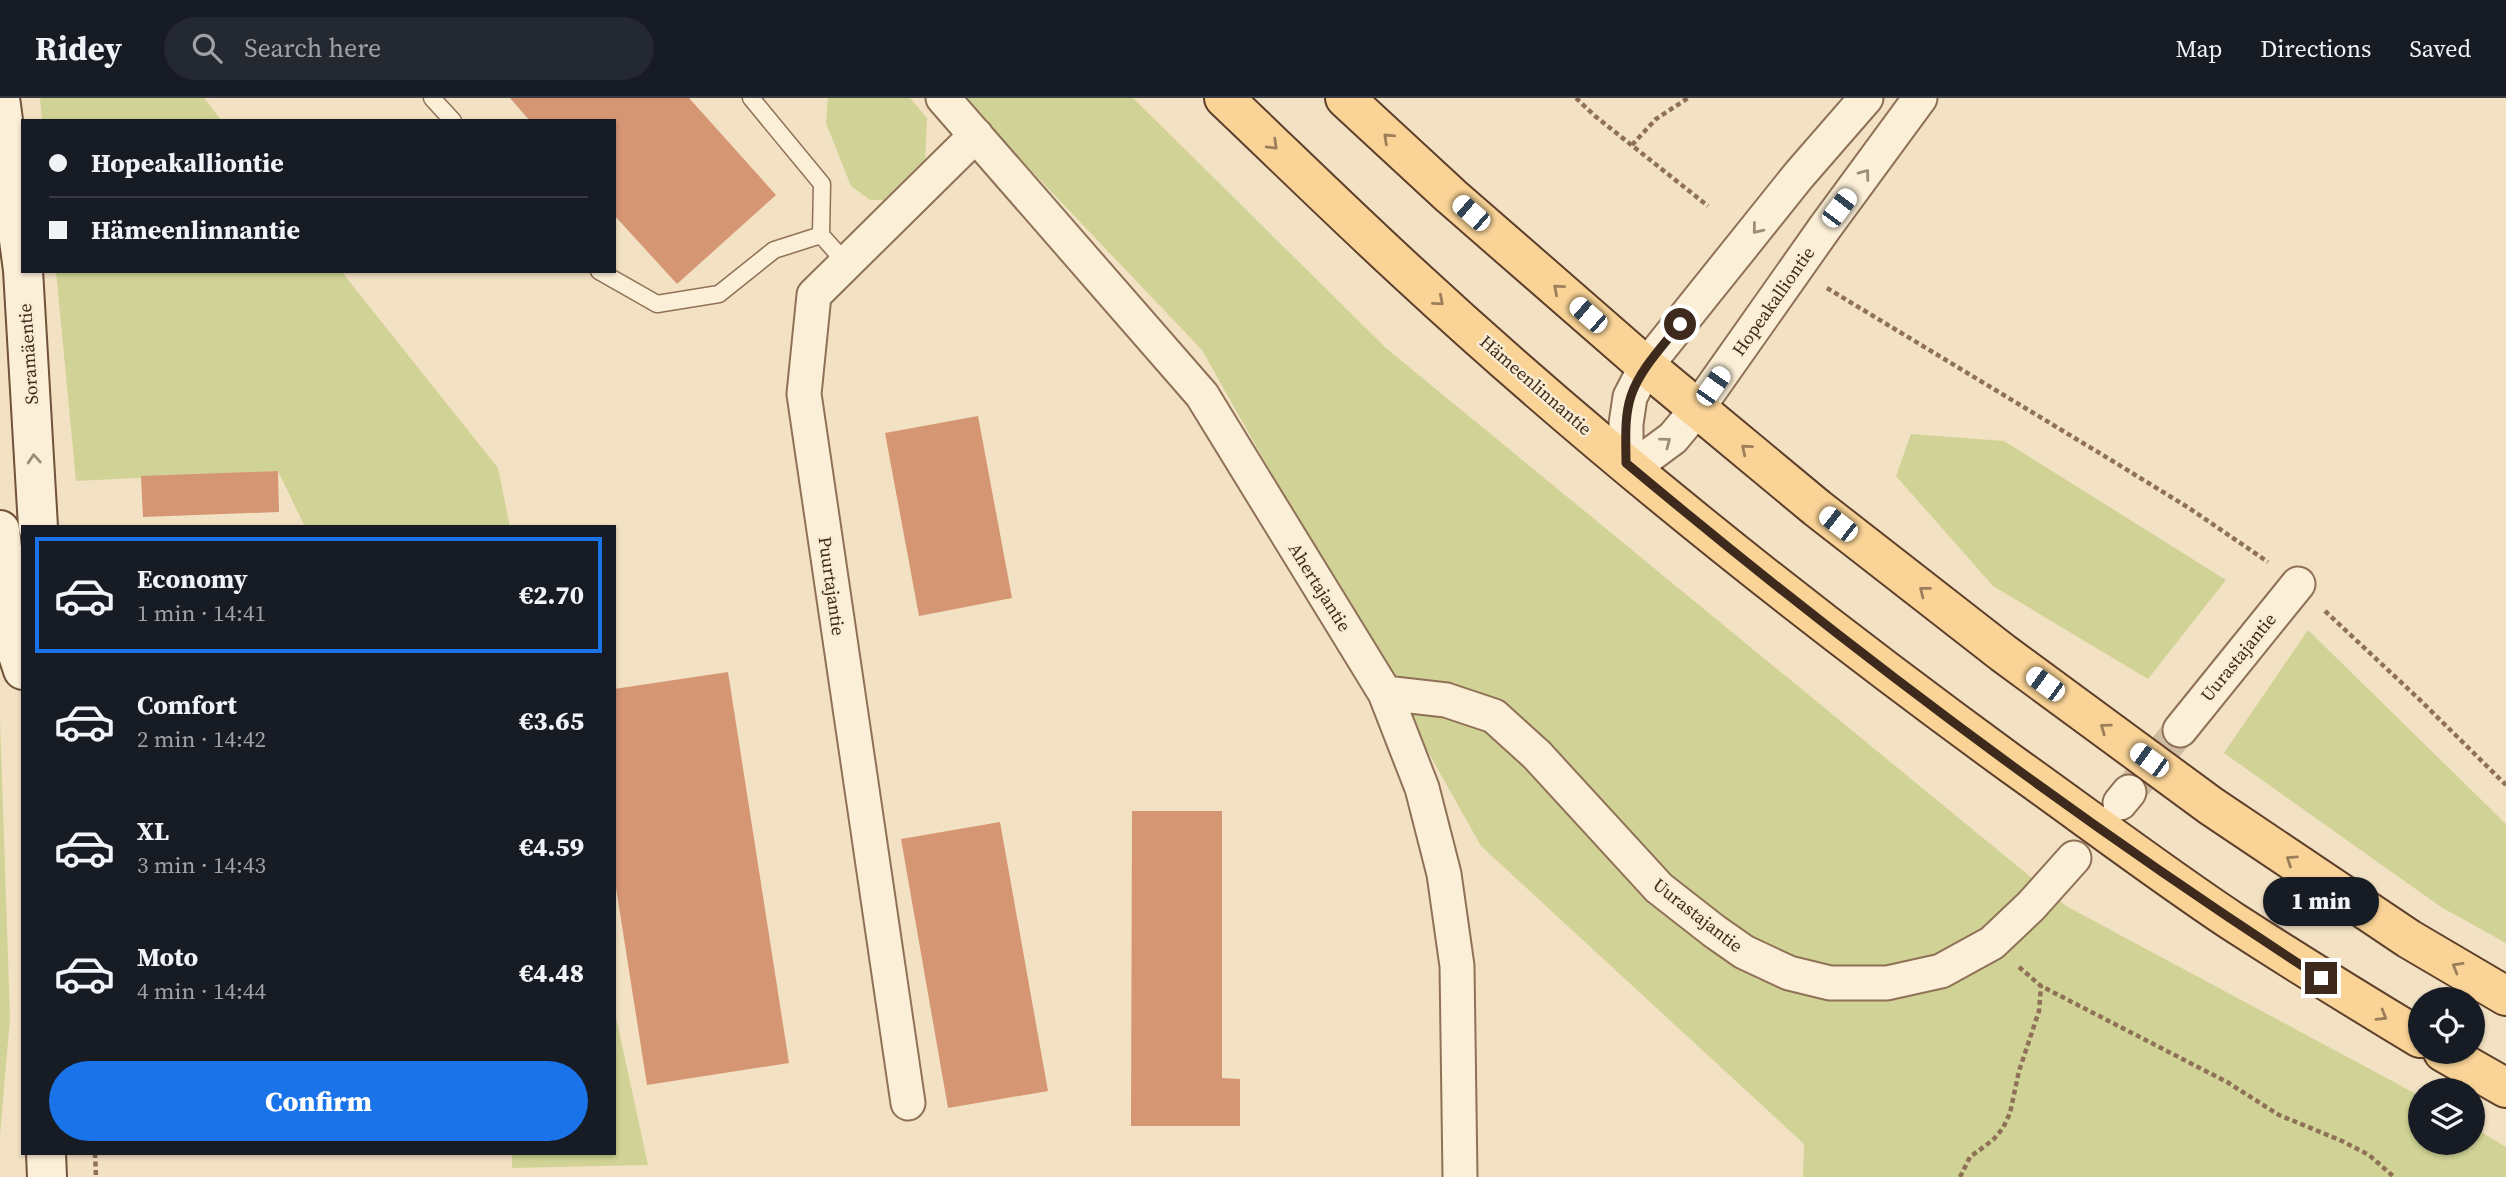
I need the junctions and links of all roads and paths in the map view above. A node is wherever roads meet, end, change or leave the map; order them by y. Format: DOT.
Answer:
graph roads {
  1 [pos="0,98"];
  2 [pos="432,98"];
  3 [pos="751,98"];
  4 [pos="943,98"];
  5 [pos="1224,98"];
  6 [pos="1345,98"];
  7 [pos="1576,98"];
  8 [pos="1688,98"];
  9 [pos="1866,98"];
  10 [pos="1920,98"];
  11 [pos="451,119"];
  12 [pos="976,135"];
  13 [pos="1632,145"];
  14 [pos="1708,206"];
  15 [pos="821,234"];
  16 [pos="21,255"];
  17 [pos="846,263"];
  18 [pos="23,273"];
  19 [pos="603,273"];
  20 [pos="1825,287"];
  21 [pos="1646,366"];
  22 [pos="1697,409"];
  23 [pos="1626,463"];
  24 [pos="38,525"];
  25 [pos="0,530"];
  26 [pos="2298,584"];
  27 [pos="21,664"];
  28 [pos="1385,693"];
  29 [pos="2180,730"];
  30 [pos="2506,785"];
  31 [pos="2074,858"];
  32 [pos="1992,943"];
  33 [pos="2041,986"];
  34 [pos="2506,996"];
  35 [pos="2408,1031"];
  36 [pos="2464,1064"];
  37 [pos="2506,1088"];
  38 [pos="908,1103"];
  39 [pos="46,1155"];
  40 [pos="95,1155"];
  41 [pos="47,1177"];
  42 [pos="96,1177"];
  43 [pos="1460,1177"];
  44 [pos="1960,1177"];
  45 [pos="2394,1177"];
  16 -- 1 [label="street, Soramäentie, one-way"];
  2 -- 11 [label="lane"];
  3 -- 15 [label="lane"];
  4 -- 12 [label="street, Ahertajantie"];
  5 -- 23 [label="main road, Hämeenlinnantie, one-way"];
  21 -- 6 [label="main road, one-way"];
  7 -- 13 [label="path"];
  8 -- 13 [label="path"];
  9 -- 21 [label="street, one-way"];
  22 -- 10 [label="street, Hopeakalliontie, one-way"];
  12 -- 17 [label="street, Puurtajantie"];
  12 -- 28 [label="street, Ahertajantie"];
  13 -- 14 [label="path"];
  15 -- 17 [label="lane"];
  15 -- 19 [label="lane"];
  17 -- 38 [label="street, Puurtajantie"];
  24 -- 18 [label="street, Soramäentie, one-way"];
  20 -- 26 [label="path"];
  21 -- 22 [label="main road"];
  21 -- 23 [label="street"];
  23 -- 22 [label="street, Hopeakalliontie, one-way"];
  34 -- 22 [label="main road, one-way"];
  23 -- 35 [label="main road, Hämeenlinnantie, one-way"];
  25 -- 27 [label="street"];
  26 -- 29 [label="street, Uurastajantie"];
  26 -- 30 [label="path"];
  28 -- 32 [label="street, Uurastajantie"];
  28 -- 43 [label="street, Ahertajantie"];
  31 -- 32 [label="street, Uurastajantie"];
  32 -- 33 [label="path"];
  33 -- 44 [label="path"];
  33 -- 45 [label="path"];
  36 -- 37 [label="main road"];
  39 -- 41 [label="street"];
  40 -- 42 [label="path"];
}
